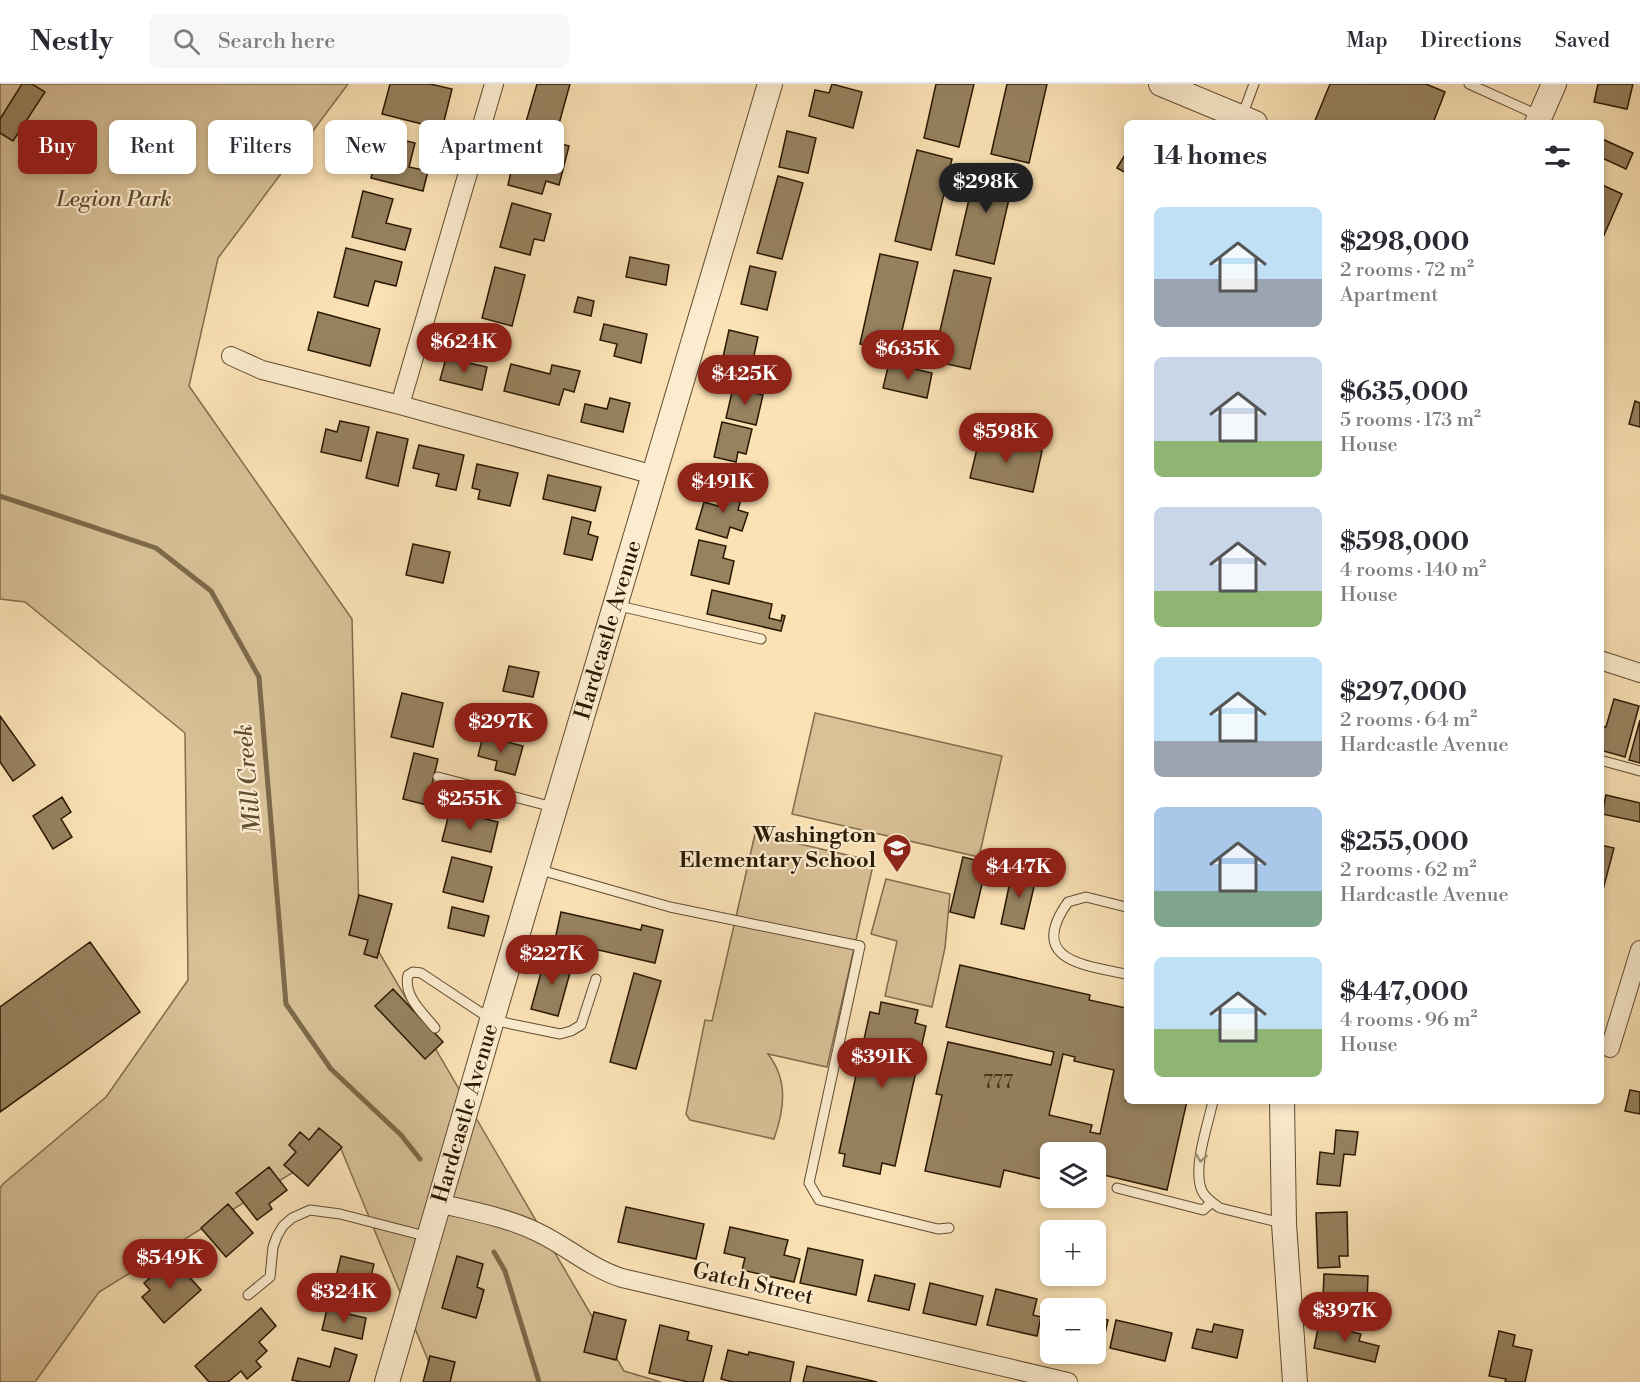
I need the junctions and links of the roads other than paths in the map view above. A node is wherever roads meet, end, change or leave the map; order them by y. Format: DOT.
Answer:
graph roads {
  1 [pos="494,84"];
  2 [pos="770,84"];
  3 [pos="1161,84"];
  4 [pos="1254,84"];
  5 [pos="1469,84"];
  6 [pos="1554,84"];
  7 [pos="1248,120"];
  8 [pos="1538,120"];
  9 [pos="231,356"];
  10 [pos="400,405"];
  11 [pos="654,476"];
  12 [pos="615,605"];
  13 [pos="760,639"];
  14 [pos="1604,661"];
  15 [pos="1640,673"];
  16 [pos="1604,761"];
  17 [pos="1640,771"];
  18 [pos="438,777"];
  19 [pos="555,808"];
  20 [pos="537,869"];
  21 [pos="1124,906"];
  22 [pos="1640,950"];
  23 [pos="1124,974"];
  24 [pos="596,979"];
  25 [pos="492,1020"];
  26 [pos="435,1028"];
  27 [pos="1610,1048"];
  28 [pos="1212,1104"];
  29 [pos="1282,1104"];
  30 [pos="1117,1188"];
  31 [pos="438,1203"];
  32 [pos="1211,1203"];
  33 [pos="1284,1224"];
  34 [pos="949,1228"];
  35 [pos="429,1237"];
  36 [pos="248,1295"];
  37 [pos="387,1382"];
  38 [pos="1068,1382"];
  39 [pos="1295,1382"];
  1 -- 10 [label="street"];
  2 -- 11 [label="street, Hardcastle Avenue"];
  3 -- 7 [label="street"];
  4 -- 7 [label="lane"];
  5 -- 8 [label="lane"];
  6 -- 8 [label="street"];
  9 -- 10 [label="street"];
  10 -- 11 [label="street"];
  11 -- 12 [label="street, Hardcastle Avenue"];
  12 -- 13 [label="lane"];
  12 -- 19 [label="street, Hardcastle Avenue"];
  14 -- 15 [label="street"];
  16 -- 17 [label="lane"];
  18 -- 19 [label="lane"];
  19 -- 20 [label="street, Hardcastle Avenue"];
  20 -- 25 [label="street, Hardcastle Avenue"];
  20 -- 34 [label="lane"];
  21 -- 23 [label="lane"];
  22 -- 27 [label="street"];
  24 -- 25 [label="lane"];
  25 -- 26 [label="lane"];
  25 -- 31 [label="street, Hardcastle Avenue"];
  28 -- 32 [label="lane, one-way"];
  29 -- 33 [label="street"];
  30 -- 32 [label="lane"];
  31 -- 35 [label="street, Hardcastle Avenue"];
  31 -- 38 [label="street, Gatch Street"];
  32 -- 33 [label="lane"];
  33 -- 39 [label="street"];
  35 -- 36 [label="lane"];
  35 -- 37 [label="street, Hardcastle Avenue"];
}
